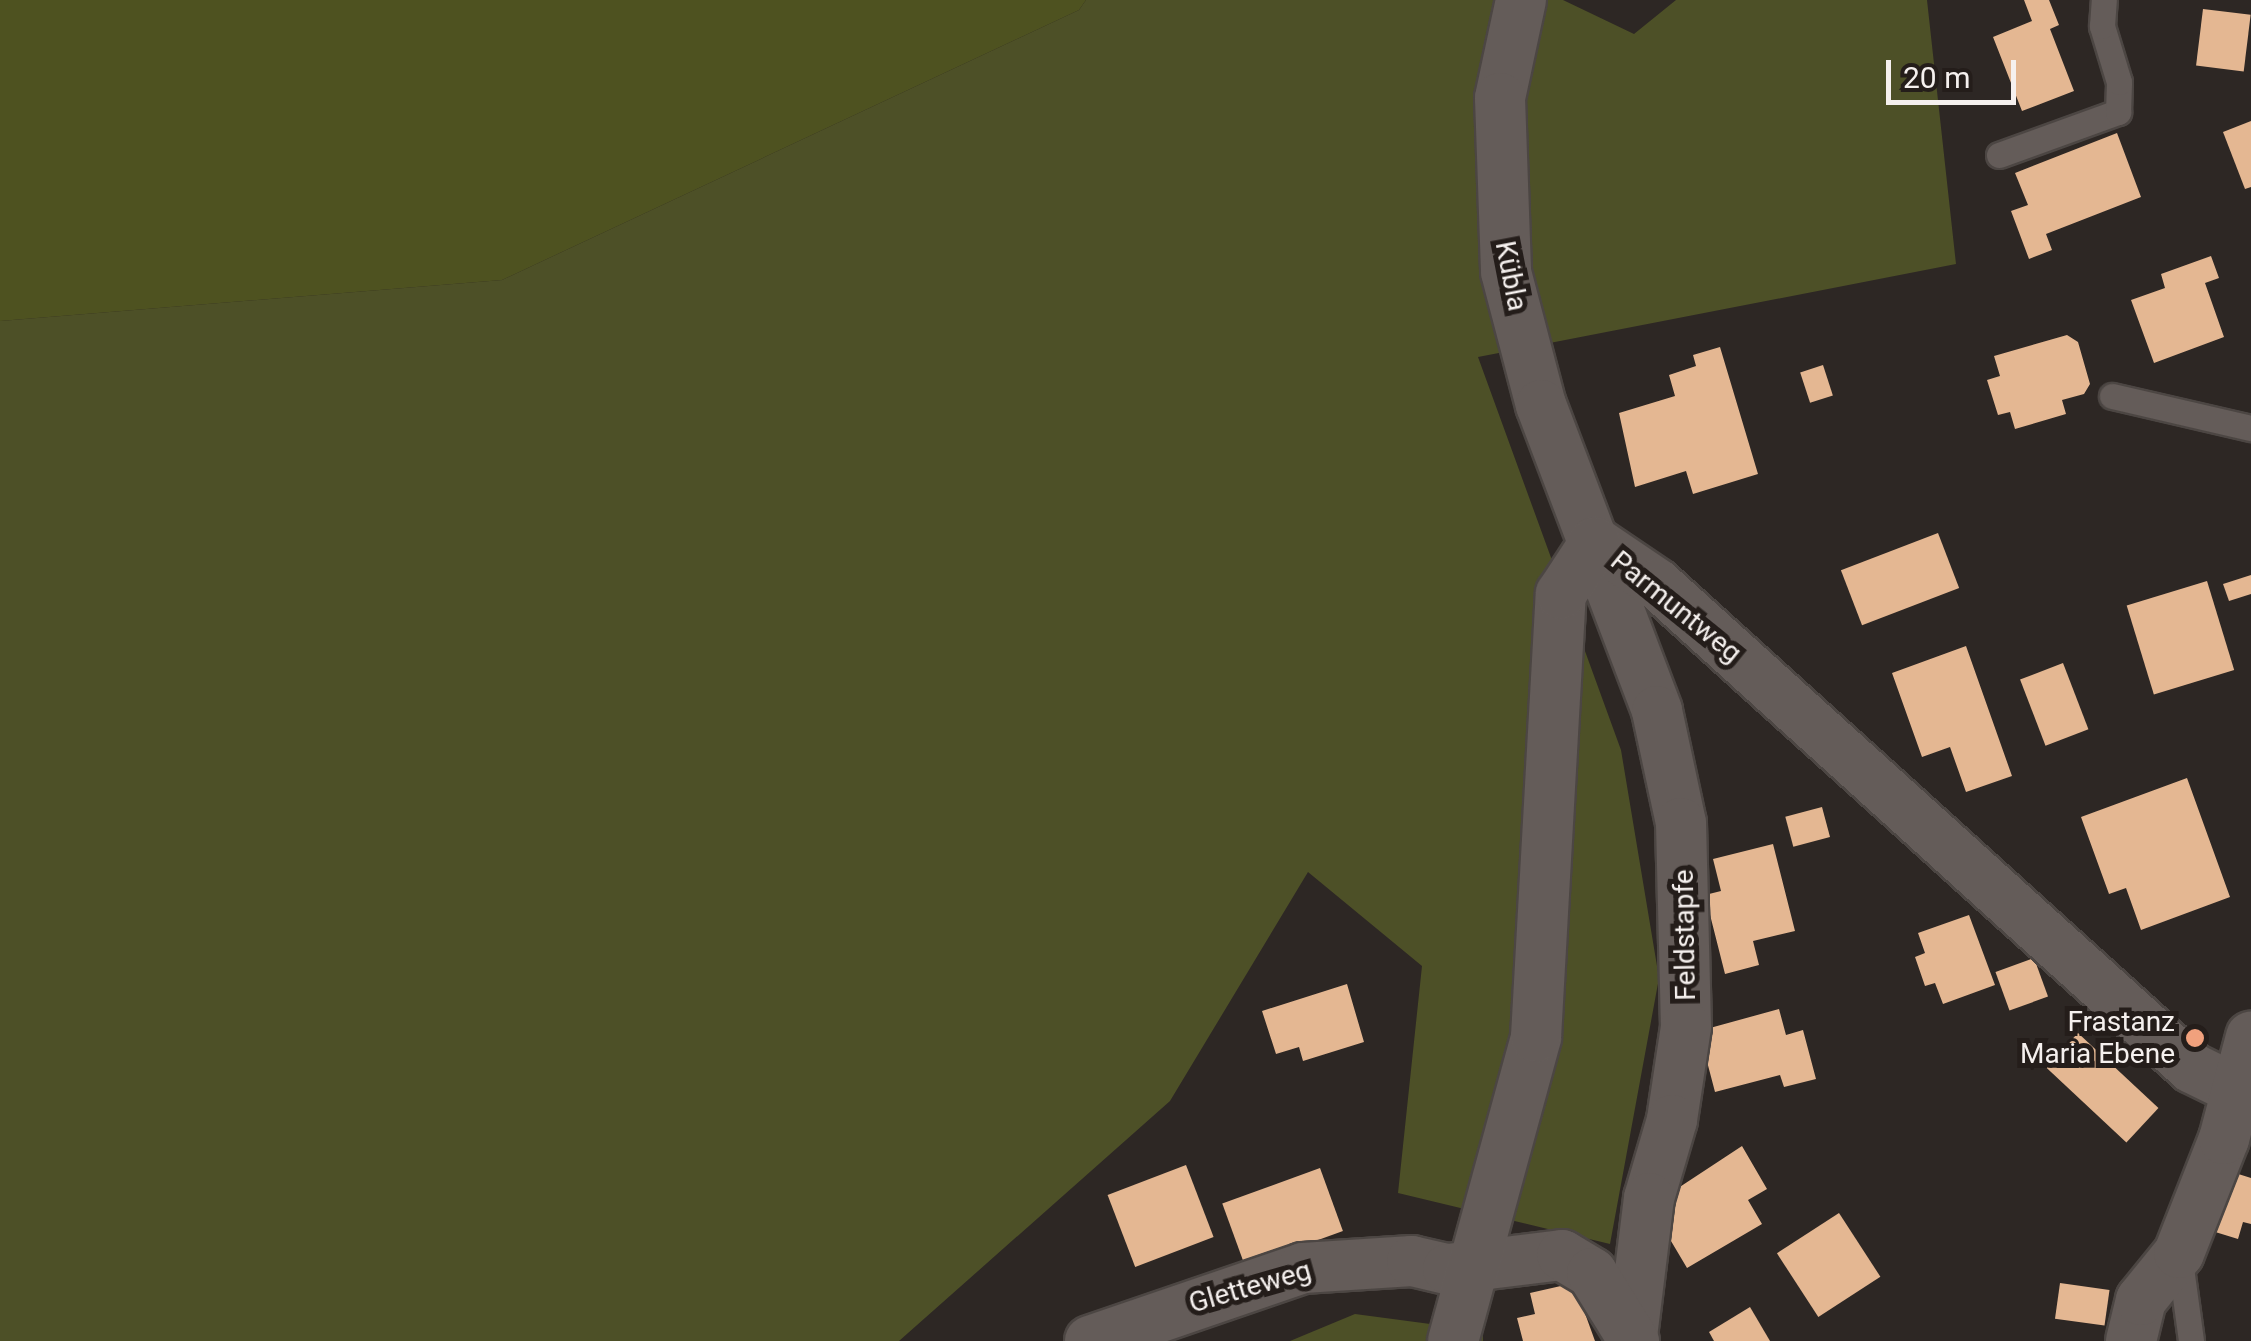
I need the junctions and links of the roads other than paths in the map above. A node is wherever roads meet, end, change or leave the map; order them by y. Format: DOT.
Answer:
graph roads {
  1 [pos="1521,0"];
  2 [pos="2104,0"];
  3 [pos="1999,155"];
  4 [pos="2112,396"];
  5 [pos="2251,428"];
  6 [pos="1595,542"];
  7 [pos="2251,1037"];
  8 [pos="2240,1090"];
  9 [pos="2179,1253"];
  10 [pos="1474,1263"];
  11 [pos="1633,1338"];
  12 [pos="1090,1341"];
  13 [pos="1453,1341"];
  14 [pos="2132,1341"];
  15 [pos="2191,1341"];
  1 -- 6 [label="street, Kübla"];
  2 -- 3 [label="lane"];
  4 -- 5 [label="lane"];
  6 -- 8 [label="street, Parmuntweg"];
  6 -- 10 [label="street, Parmuntweg"];
  6 -- 11 [label="street, Feldstapfe"];
  7 -- 8 [label="street"];
  8 -- 9 [label="street"];
  9 -- 14 [label="street"];
  9 -- 15 [label="lane"];
  10 -- 11 [label="street, Feldstapfe"];
  10 -- 12 [label="street, Gletteweg"];
  10 -- 13 [label="street, Parmuntweg"];
}
